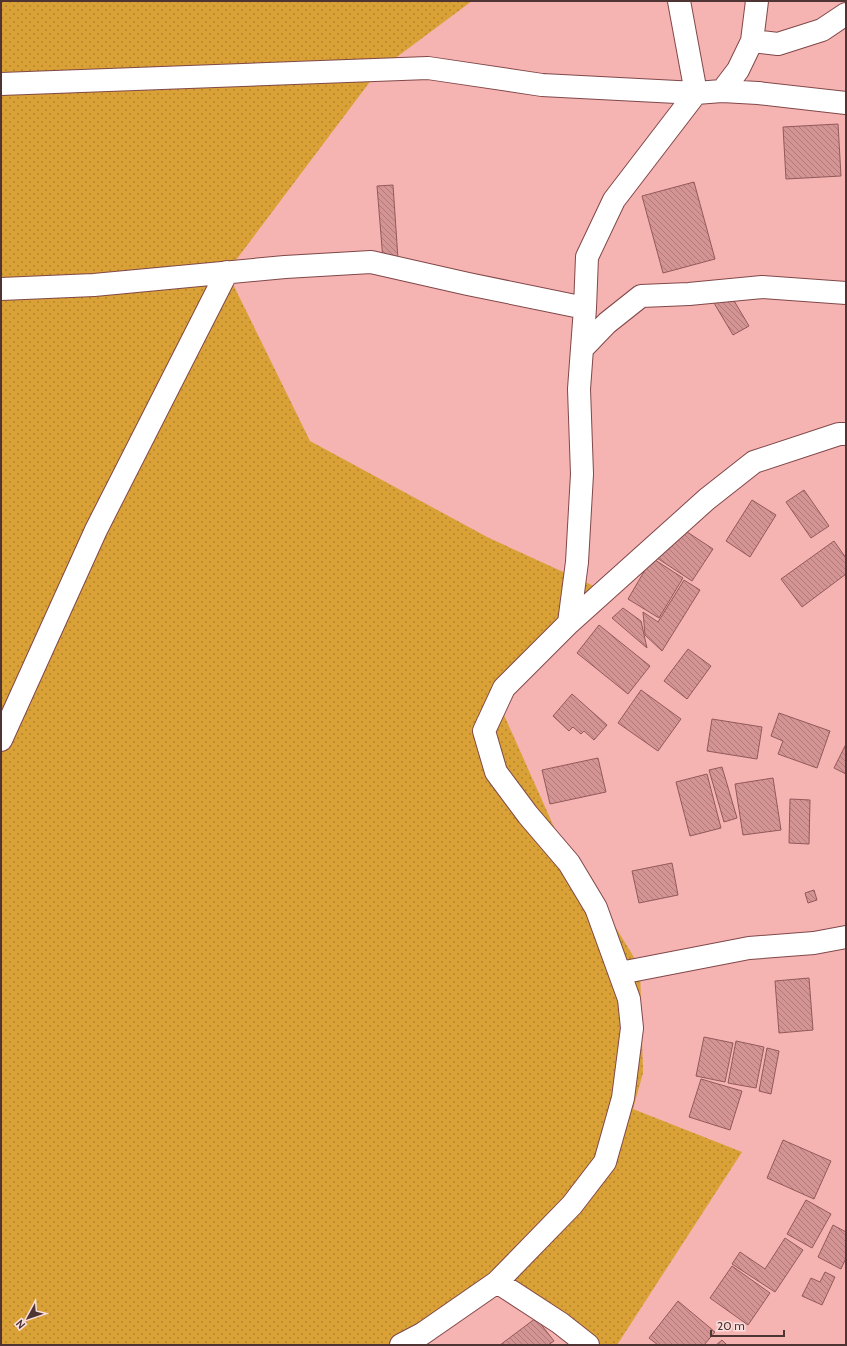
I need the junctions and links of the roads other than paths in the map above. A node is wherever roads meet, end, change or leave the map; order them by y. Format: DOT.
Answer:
graph roads {
  1 [pos="679,1"];
  2 [pos="757,1"];
  3 [pos="846,14"];
  4 [pos="752,41"];
  5 [pos="1,84"];
  6 [pos="722,92"];
  7 [pos="696,93"];
  8 [pos="846,103"];
  9 [pos="227,272"];
  10 [pos="1,289"];
  11 [pos="846,293"];
  12 [pos="585,308"];
  13 [pos="582,349"];
  14 [pos="846,434"];
  15 [pos="570,623"];
  16 [pos="1,740"];
  17 [pos="846,937"];
  18 [pos="620,973"];
  19 [pos="497,1282"];
  20 [pos="401,1345"];
  21 [pos="588,1345"];
  1 -- 7 [label="street"];
  2 -- 4 [label="street"];
  3 -- 4 [label="street"];
  4 -- 6 [label="street"];
  5 -- 7 [label="street"];
  6 -- 7 [label="street"];
  6 -- 8 [label="street"];
  7 -- 12 [label="street"];
  9 -- 10 [label="street"];
  9 -- 12 [label="street"];
  9 -- 16 [label="street"];
  11 -- 13 [label="street"];
  12 -- 13 [label="street"];
  13 -- 15 [label="street"];
  14 -- 15 [label="street"];
  15 -- 18 [label="street"];
  17 -- 18 [label="street"];
  18 -- 19 [label="street"];
  19 -- 20 [label="street"];
  19 -- 21 [label="street"];
}
